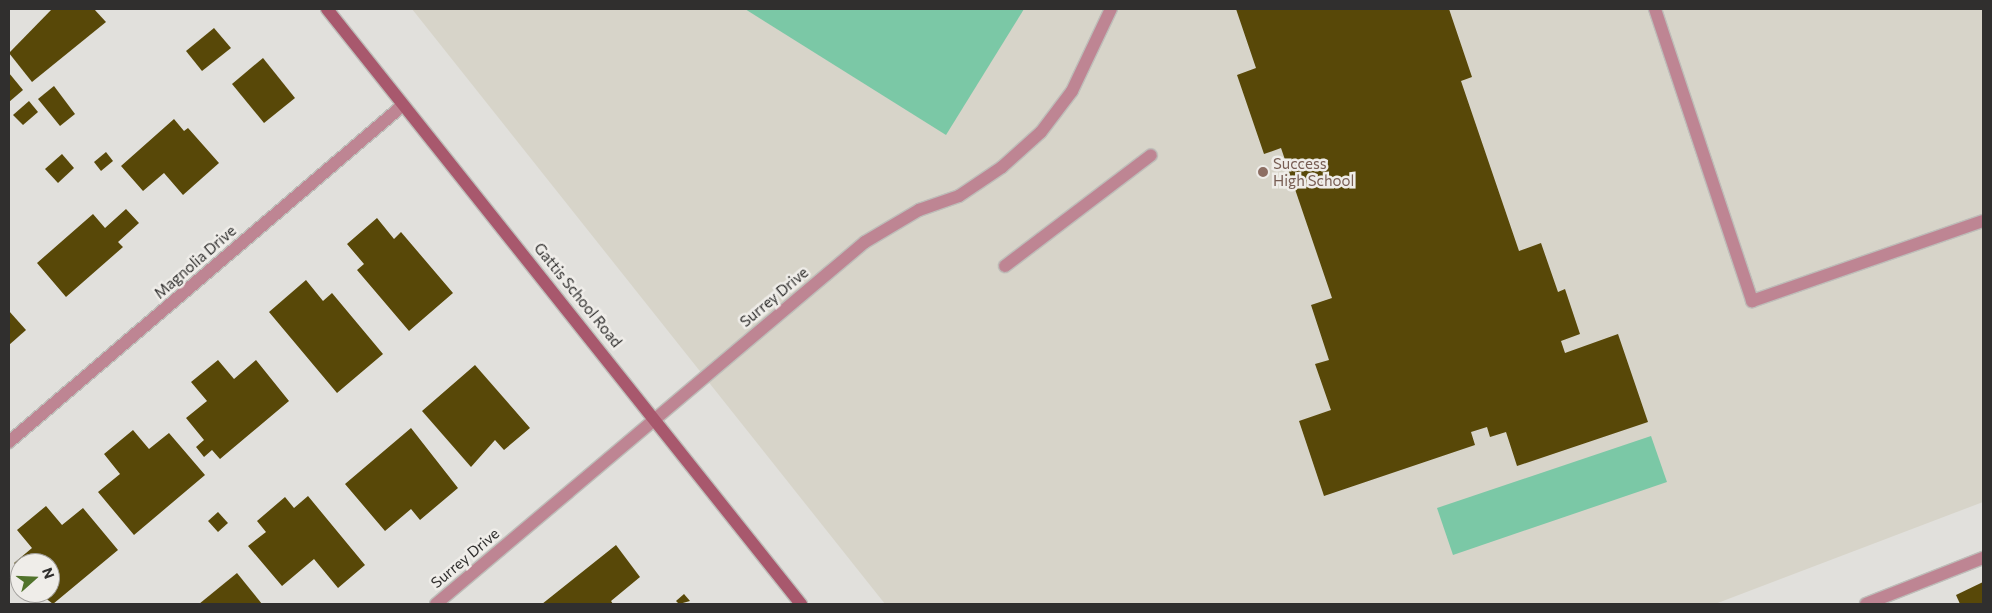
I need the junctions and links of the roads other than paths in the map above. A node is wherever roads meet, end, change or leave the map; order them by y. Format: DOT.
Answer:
graph roads {
  1 [pos="327,9"];
  2 [pos="1111,9"];
  3 [pos="1655,9"];
  4 [pos="402,106"];
  5 [pos="1150,155"];
  6 [pos="1983,221"];
  7 [pos="1006,266"];
  8 [pos="656,417"];
  9 [pos="9,442"];
  10 [pos="1983,558"];
  11 [pos="436,604"];
  12 [pos="801,604"];
  13 [pos="1866,604"];
  1 -- 4 [label="main road, Gattis School Road"];
  2 -- 8 [label="street, Surrey Drive"];
  3 -- 6 [label="street"];
  4 -- 8 [label="main road, Gattis School Road"];
  4 -- 9 [label="street, Magnolia Drive"];
  5 -- 7 [label="street"];
  8 -- 11 [label="street, Surrey Drive"];
  8 -- 12 [label="main road, Gattis School Road"];
  10 -- 13 [label="street"];
}
